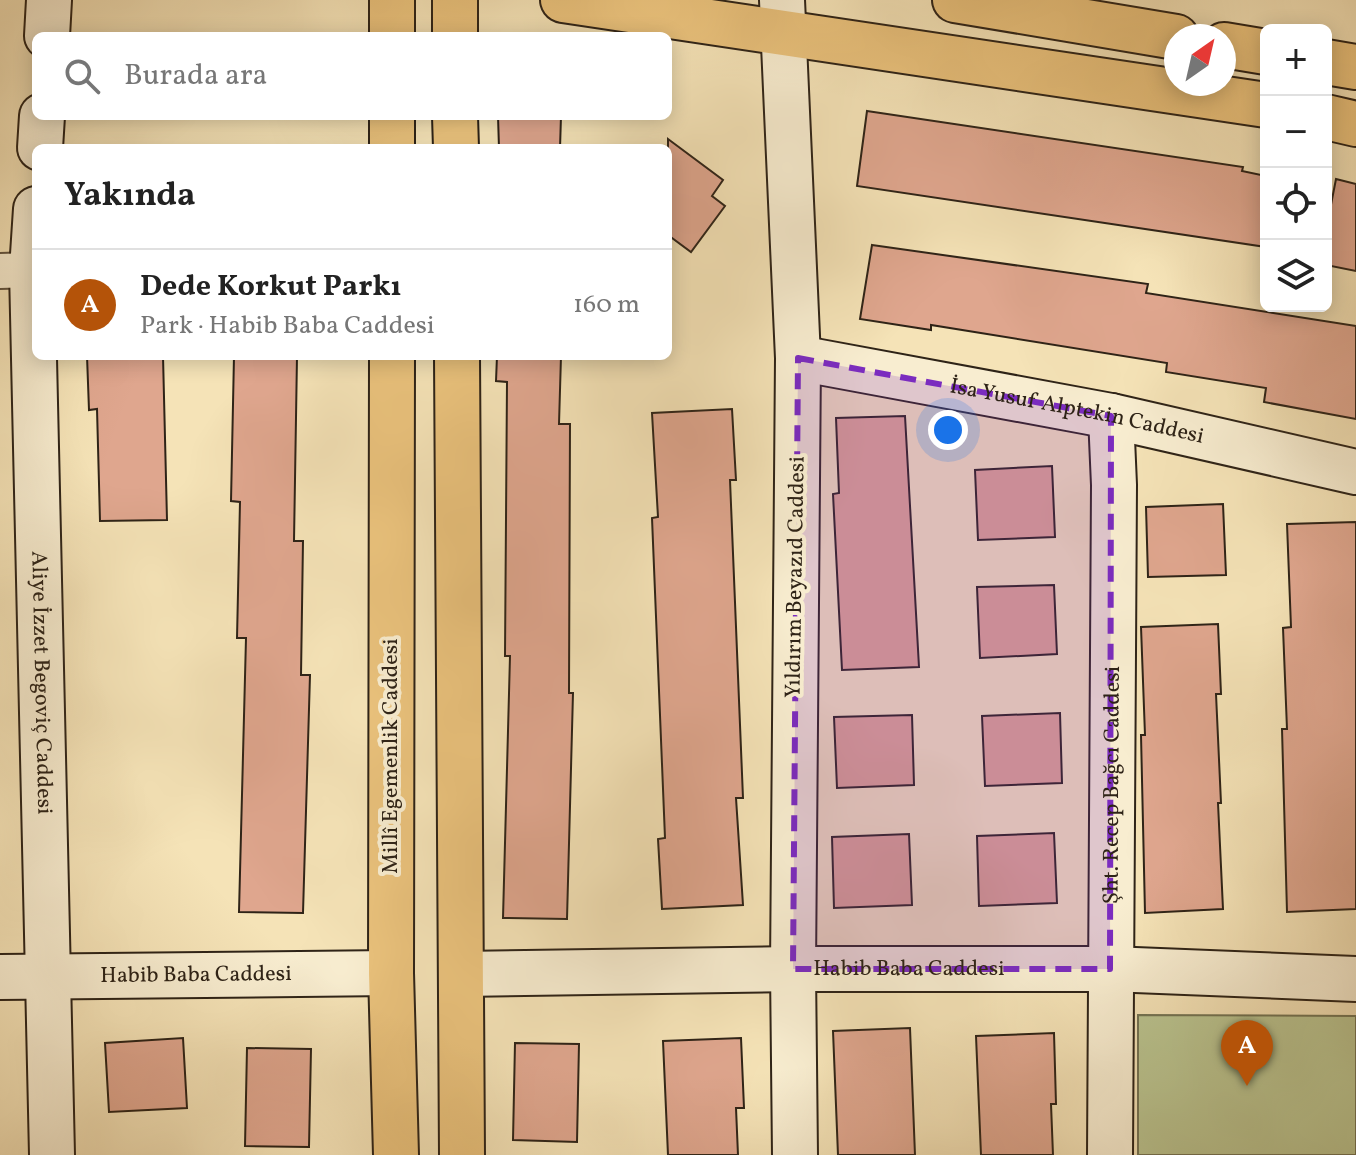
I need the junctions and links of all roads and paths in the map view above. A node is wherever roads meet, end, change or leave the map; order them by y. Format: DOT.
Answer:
graph roads {
  1 [pos="49,0"];
  2 [pos="392,0"];
  3 [pos="455,0"];
  4 [pos="563,0"];
  5 [pos="955,0"];
  6 [pos="782,17"];
  7 [pos="47,32"];
  8 [pos="392,32"];
  9 [pos="455,32"];
  10 [pos="1164,35"];
  11 [pos="1236,47"];
  12 [pos="1260,51"];
  13 [pos="1332,63"];
  14 [pos="1356,67"];
  15 [pos="1260,104"];
  16 [pos="1332,118"];
  17 [pos="42,120"];
  18 [pos="392,120"];
  19 [pos="455,120"];
  20 [pos="1356,124"];
  21 [pos="40,144"];
  22 [pos="392,144"];
  23 [pos="456,144"];
  24 [pos="32,221"];
  25 [pos="16,270"];
  26 [pos="798,358"];
  27 [pos="392,360"];
  28 [pos="457,360"];
  29 [pos="1111,416"];
  30 [pos="1356,472"];
  31 [pos="793,969"];
  32 [pos="1110,969"];
  33 [pos="391,973"];
  34 [pos="461,974"];
  35 [pos="0,977"];
  36 [pos="50,978"];
  37 [pos="1356,979"];
  38 [pos="52,1155"];
  39 [pos="396,1155"];
  40 [pos="462,1155"];
  41 [pos="795,1155"];
  42 [pos="1110,1155"];
  1 -- 7 [label="street"];
  2 -- 8 [label="main road"];
  3 -- 9 [label="main road"];
  4 -- 6 [label="main road"];
  5 -- 10 [label="main road"];
  6 -- 15 [label="main road"];
  6 -- 26 [label="street, Yıldırım Beyazıd Caddesi"];
  11 -- 12 [label="main road"];
  13 -- 14 [label="main road"];
  16 -- 20 [label="main road"];
  17 -- 21 [label="street"];
  18 -- 22 [label="main road"];
  19 -- 23 [label="main road"];
  24 -- 25 [label="street, Aliye İzzet Begoviç Caddesi"];
  25 -- 36 [label="street, Aliye İzzet Begoviç Caddesi"];
  26 -- 29 [label="street, İsa Yusuf Alptekin Caddesi"];
  26 -- 31 [label="street, Yıldırım Beyazıd Caddesi"];
  27 -- 33 [label="main road, Millî Egemenlik Caddesi"];
  28 -- 34 [label="main road"];
  29 -- 30 [label="street, İsa Yusuf Alptekin Caddesi"];
  29 -- 32 [label="street, Şht. Recep Bağcı Caddesi"];
  31 -- 32 [label="street, Habib Baba Caddesi"];
  31 -- 34 [label="street, Habib Baba Caddesi"];
  31 -- 41 [label="street, Yıldırım Beyazıd Caddesi"];
  32 -- 37 [label="street, Habib Baba Caddesi"];
  32 -- 42 [label="street, Şht. Recep Bağcı Caddesi"];
  33 -- 36 [label="street, Habib Baba Caddesi"];
  33 -- 39 [label="main road, Millî Egemenlik Caddesi"];
  34 -- 40 [label="main road"];
  35 -- 36 [label="street, Habib Baba Caddesi"];
  36 -- 38 [label="street, Aliye İzzet Begoviç Caddesi"];
}
